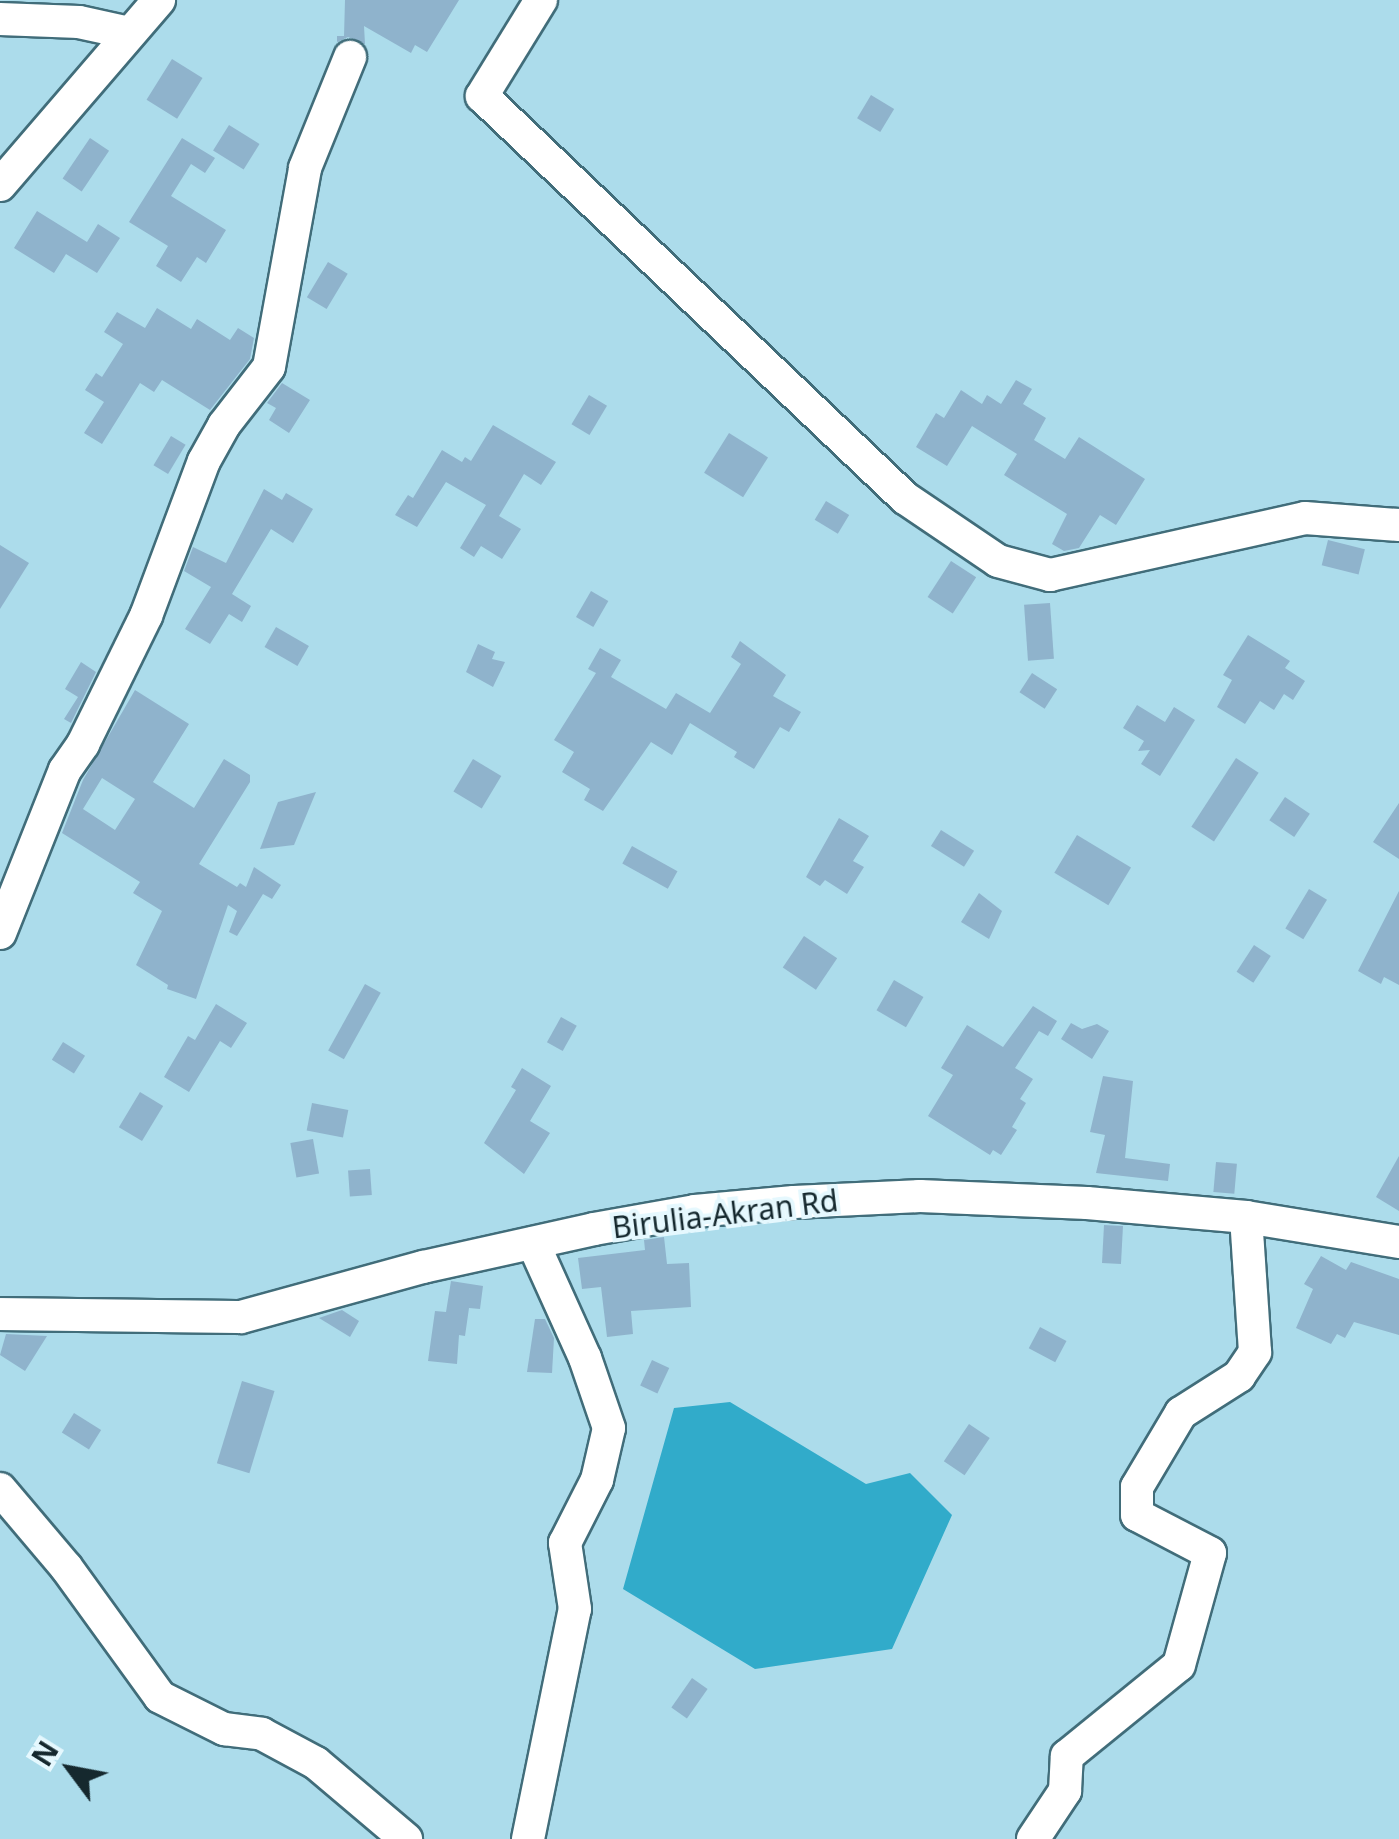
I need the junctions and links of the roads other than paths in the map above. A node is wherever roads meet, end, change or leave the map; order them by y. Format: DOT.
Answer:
graph roads {
  1 [pos="159,0"];
  2 [pos="541,0"];
  3 [pos="0,19"];
  4 [pos="129,34"];
  5 [pos="350,57"];
  6 [pos="0,185"];
  7 [pos="1399,525"];
  8 [pos="0,933"];
  9 [pos="1246,1217"];
  10 [pos="1399,1242"];
  11 [pos="532,1244"];
  12 [pos="0,1314"];
  13 [pos="0,1489"];
  14 [pos="406,1839"];
  15 [pos="528,1839"];
  16 [pos="1032,1839"];
  1 -- 4 [label="street"];
  2 -- 7 [label="street"];
  3 -- 4 [label="street"];
  4 -- 6 [label="street"];
  5 -- 8 [label="street"];
  9 -- 10 [label="street, Birulia-Akran Rd"];
  9 -- 11 [label="street, Birulia-Akran Rd"];
  9 -- 16 [label="street"];
  11 -- 12 [label="street, Birulia-Akran Rd"];
  11 -- 15 [label="street"];
  13 -- 14 [label="street"];
}
